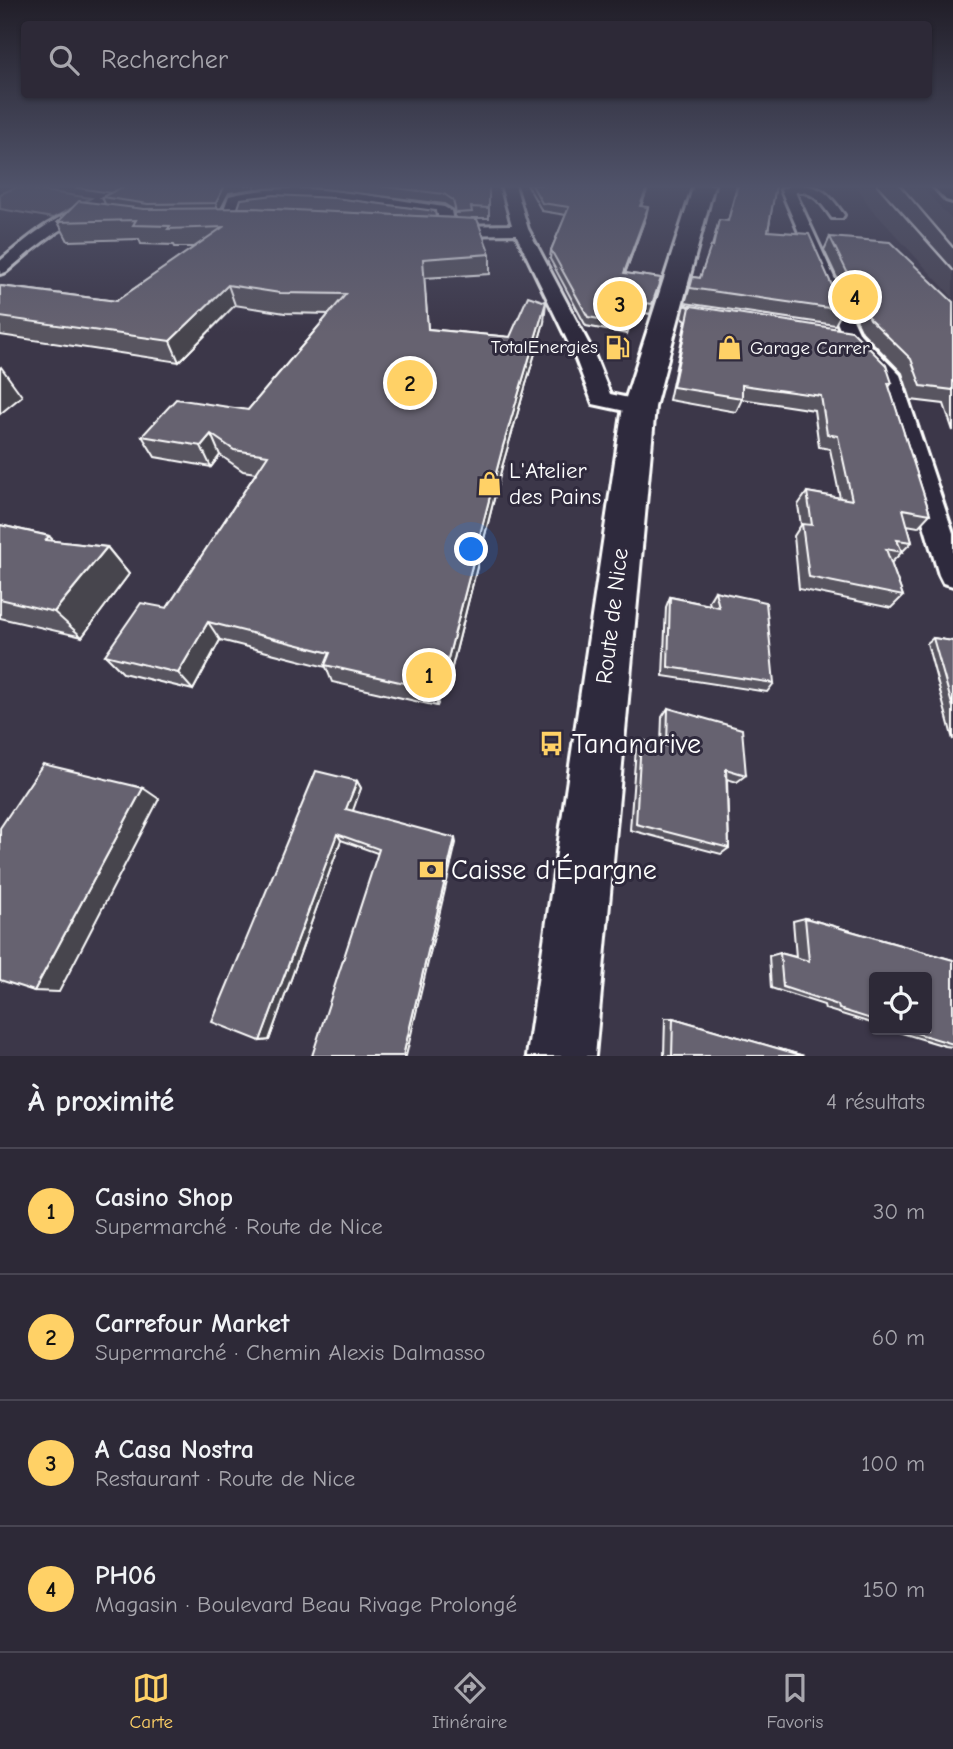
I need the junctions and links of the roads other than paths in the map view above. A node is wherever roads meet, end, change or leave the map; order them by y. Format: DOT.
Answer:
graph roads {
  1 [pos="47,234"];
  2 [pos="525,234"];
  3 [pos="695,234"];
  4 [pos="807,234"];
  5 [pos="0,269"];
  6 [pos="827,332"];
  7 [pos="852,336"];
  8 [pos="639,407"];
  9 [pos="953,575"];
  10 [pos="561,1056"];
  1 -- 5 [label="street"];
  2 -- 8 [label="street"];
  3 -- 8 [label="main road, Route de Nice"];
  4 -- 7 [label="street"];
  6 -- 7 [label="street"];
  7 -- 9 [label="street"];
  8 -- 10 [label="main road, Route de Nice"];
}
